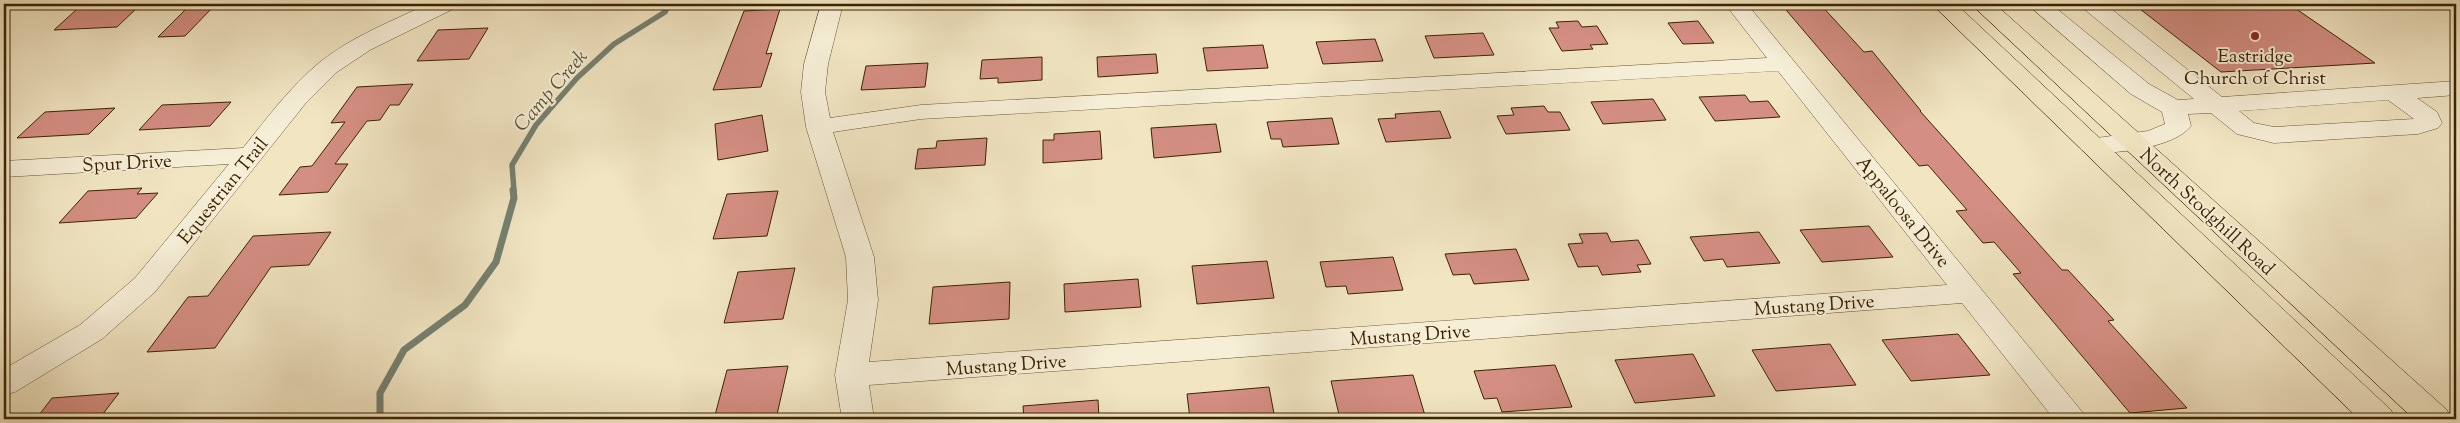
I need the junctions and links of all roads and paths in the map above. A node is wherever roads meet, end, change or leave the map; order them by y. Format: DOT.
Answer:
graph roads {
  1 [pos="444,4"];
  2 [pos="832,4"];
  3 [pos="1736,4"];
  4 [pos="1943,4"];
  5 [pos="1982,4"];
  6 [pos="2038,4"];
  7 [pos="2092,4"];
  8 [pos="1784,64"];
  9 [pos="2456,88"];
  10 [pos="2394,93"];
  11 [pos="2218,105"];
  12 [pos="2174,108"];
  13 [pos="819,127"];
  14 [pos="2131,140"];
  15 [pos="2091,144"];
  16 [pos="251,155"];
  17 [pos="4,169"];
  18 [pos="1970,292"];
  19 [pos="851,375"];
  20 [pos="4,384"];
  21 [pos="858,419"];
  22 [pos="2072,419"];
  23 [pos="2379,419"];
  24 [pos="2435,419"];
  1 -- 16 [label="street, Equestrian Trail"];
  2 -- 13 [label="street"];
  3 -- 8 [label="street, Appaloosa Drive"];
  4 -- 15 [label="main road, North Stodghill Road"];
  5 -- 14 [label="main road, North Stodghill Road"];
  6 -- 12 [label="street"];
  7 -- 11 [label="street"];
  8 -- 13 [label="street"];
  8 -- 18 [label="street, Appaloosa Drive"];
  9 -- 10 [label="street"];
  10 -- 11 [label="street"];
  10 -- 11 [label="street"];
  11 -- 12 [label="street"];
  12 -- 14 [label="street"];
  13 -- 19 [label="street"];
  14 -- 15 [label="street"];
  14 -- 24 [label="main road, North Stodghill Road"];
  15 -- 23 [label="main road, North Stodghill Road"];
  16 -- 17 [label="street, Spur Drive"];
  16 -- 20 [label="street, Equestrian Trail"];
  18 -- 19 [label="street, Mustang Drive"];
  18 -- 22 [label="street, Appaloosa Drive"];
  19 -- 21 [label="street"];
}
